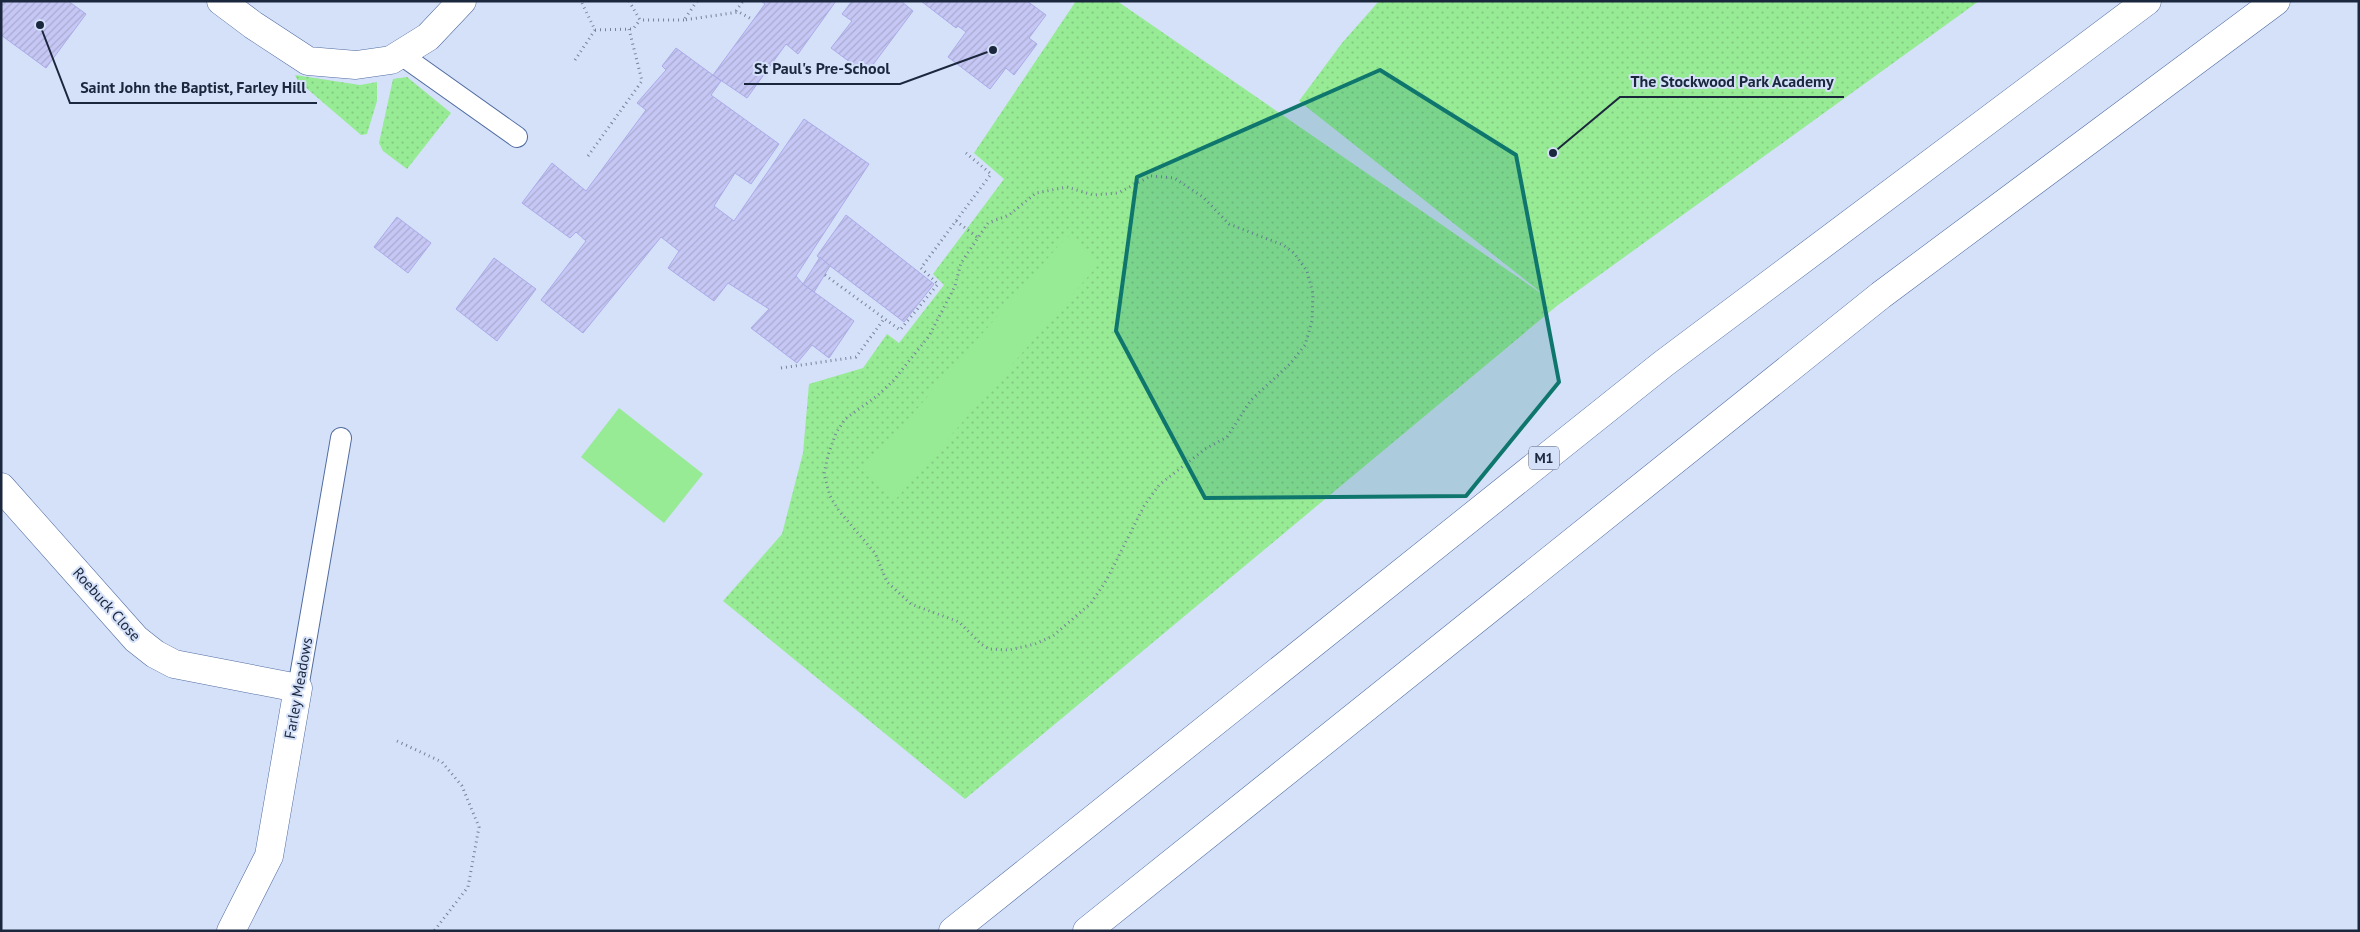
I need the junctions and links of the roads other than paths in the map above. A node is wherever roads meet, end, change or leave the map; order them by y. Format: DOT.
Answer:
graph roads {
  1 [pos="221,1"];
  2 [pos="462,1"];
  3 [pos="2147,1"];
  4 [pos="2276,1"];
  5 [pos="400,54"];
  6 [pos="517,136"];
  7 [pos="341,438"];
  8 [pos="1,487"];
  9 [pos="298,688"];
  10 [pos="231,931"];
  11 [pos="953,931"];
  12 [pos="1087,931"];
  1 -- 5 [label="main road"];
  2 -- 5 [label="main road"];
  3 -- 11 [label="main road, M1"];
  4 -- 12 [label="main road"];
  5 -- 6 [label="lane"];
  7 -- 9 [label="lane, Farley Meadows"];
  8 -- 9 [label="main road, Roebuck Close"];
  9 -- 10 [label="main road, Farley Meadows"];
}
